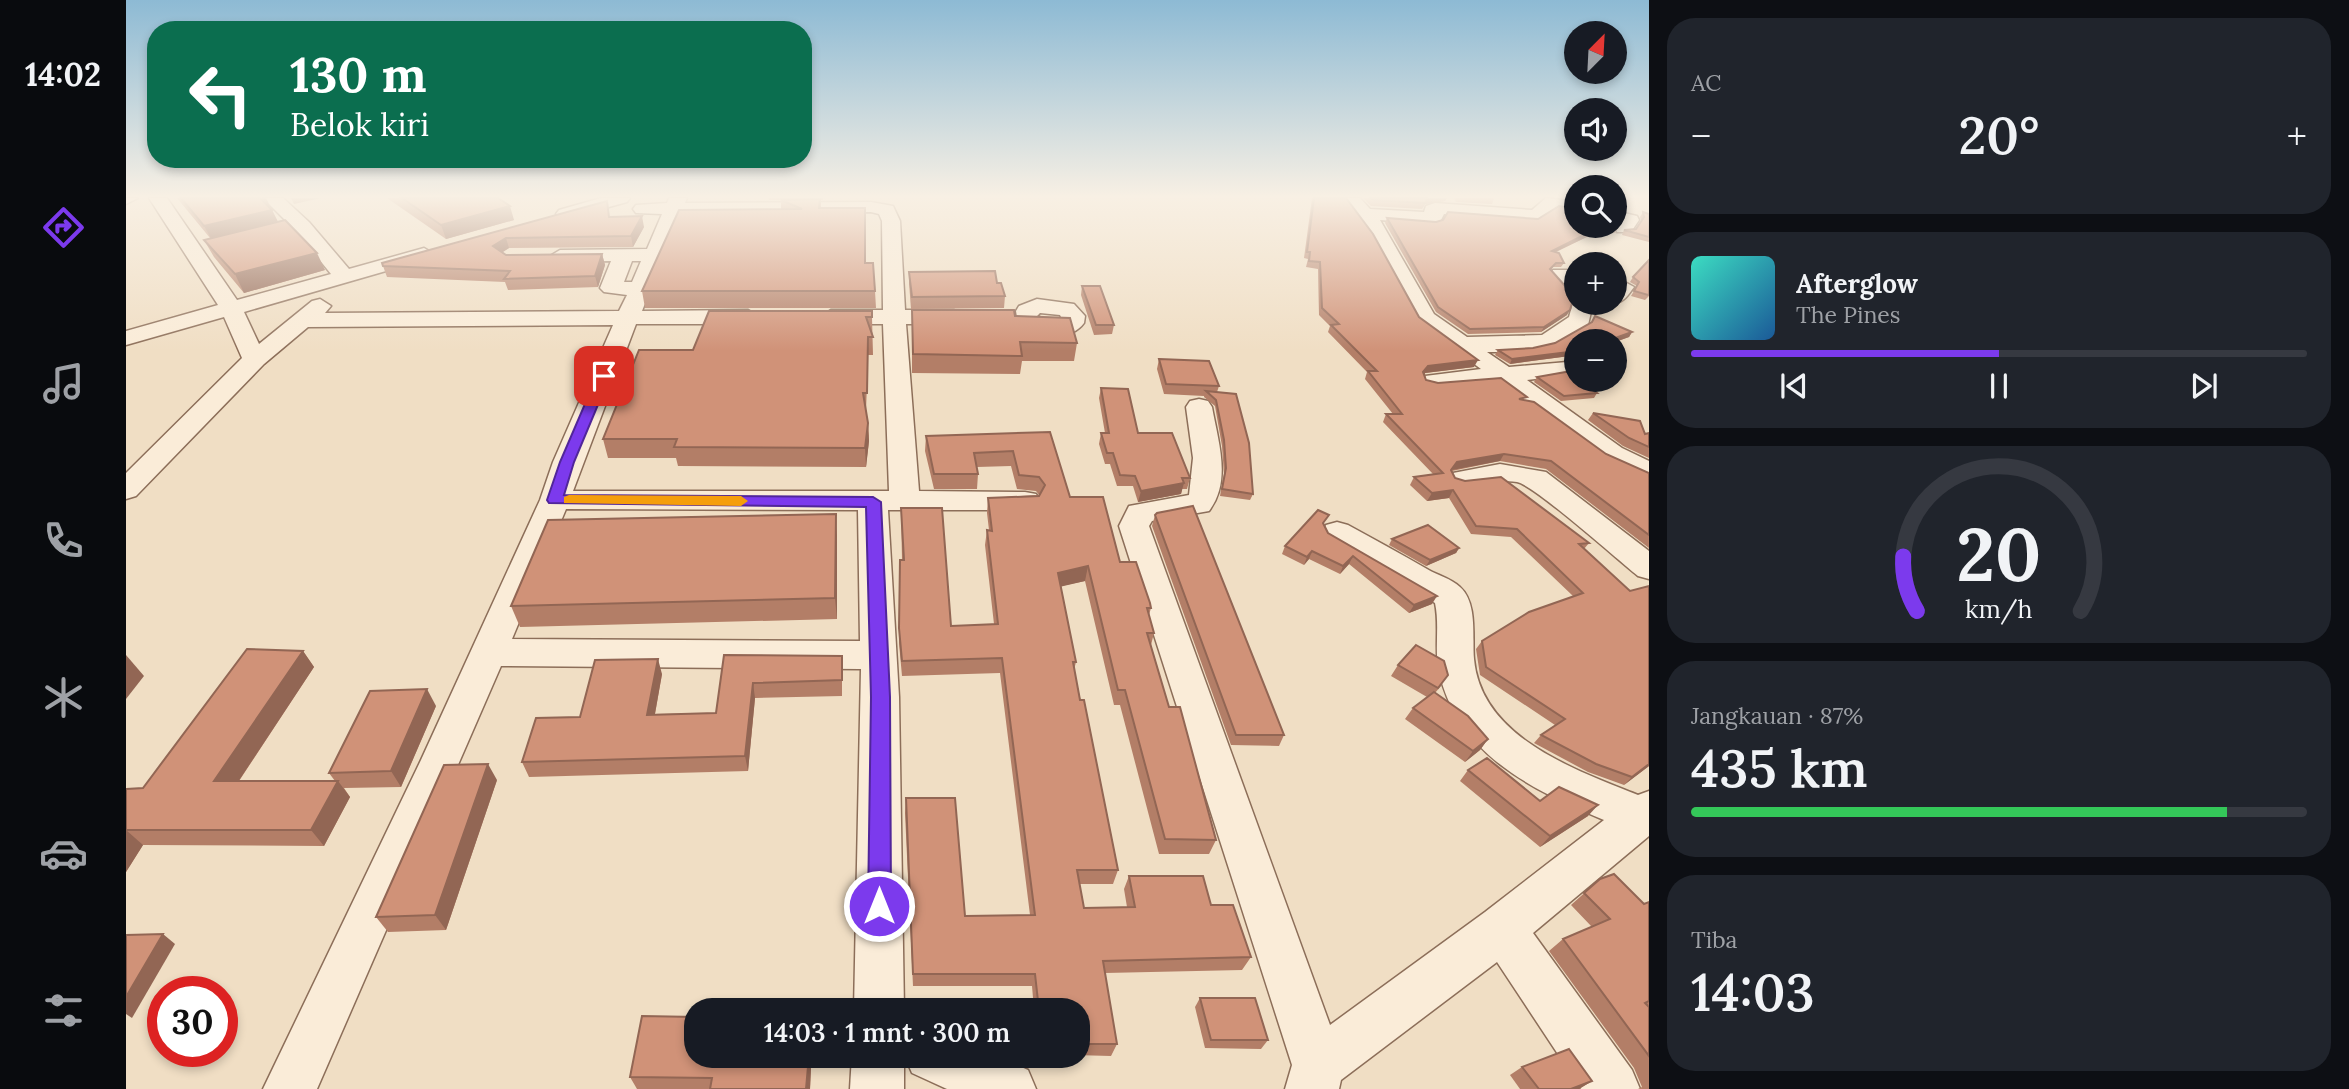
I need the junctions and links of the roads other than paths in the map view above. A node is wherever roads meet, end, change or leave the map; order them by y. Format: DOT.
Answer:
graph roads {
  1 [pos="201,249"];
  2 [pos="325,249"];
  3 [pos="441,249"];
  4 [pos="656,249"];
  5 [pos="892,249"];
  6 [pos="1387,249"];
  7 [pos="624,255"];
  8 [pos="653,255"];
  9 [pos="534,256"];
  10 [pos="350,274"];
  11 [pos="1560,274"];
  12 [pos="1564,278"];
  13 [pos="641,289"];
  14 [pos="231,308"];
  15 [pos="1581,315"];
  16 [pos="895,316"];
  17 [pos="769,317"];
  18 [pos="811,317"];
  19 [pos="973,317"];
  20 [pos="630,318"];
  21 [pos="999,318"];
  22 [pos="1026,318"];
  23 [pos="304,320"];
  24 [pos="126,338"];
  25 [pos="1458,344"];
  26 [pos="255,359"];
  27 [pos="1564,369"];
  28 [pos="1502,376"];
  29 [pos="1434,381"];
  30 [pos="1199,407"];
  31 [pos="1649,472"];
  32 [pos="1463,479"];
  33 [pos="126,489"];
  34 [pos="555,500"];
  35 [pos="1025,501"];
  36 [pos="889,502"];
  37 [pos="1337,532"];
  38 [pos="1649,568"];
  39 [pos="487,652"];
  40 [pos="878,655"];
  41 [pos="1645,813"];
  42 [pos="1502,929"];
  43 [pos="879,998"];
  44 [pos="878,1068"];
  45 [pos="960,1068"];
  46 [pos="1315,1077"];
  47 [pos="290,1089"];
  48 [pos="877,1089"];
  49 [pos="1009,1089"];
  50 [pos="1613,1089"];
  1 -- 14 [label="street"];
  2 -- 10 [label="street"];
  3 -- 10 [label="street"];
  4 -- 8 [label="street"];
  5 -- 16 [label="street"];
  6 -- 25 [label="street"];
  7 -- 8 [label="street"];
  7 -- 9 [label="street"];
  7 -- 13 [label="street"];
  8 -- 13 [label="street"];
  10 -- 14 [label="street"];
  10 -- 23 [label="street"];
  11 -- 12 [label="street"];
  13 -- 20 [label="street"];
  14 -- 24 [label="street"];
  14 -- 26 [label="street"];
  15 -- 25 [label="street"];
  16 -- 18 [label="street"];
  16 -- 19 [label="street"];
  16 -- 36 [label="street"];
  17 -- 20 [label="street"];
  20 -- 23 [label="street"];
  20 -- 34 [label="street"];
  21 -- 22 [label="street"];
  23 -- 26 [label="street"];
  25 -- 28 [label="street"];
  26 -- 33 [label="street"];
  27 -- 28 [label="street"];
  28 -- 29 [label="street"];
  28 -- 31 [label="street"];
  30 -- 46 [label="street"];
  32 -- 38 [label="street"];
  34 -- 36 [label="street"];
  34 -- 39 [label="street"];
  35 -- 36 [label="street"];
  36 -- 40 [label="street"];
  37 -- 41 [label="street"];
  39 -- 40 [label="street"];
  39 -- 47 [label="street"];
  40 -- 43 [label="street"];
  41 -- 42 [label="street"];
  42 -- 46 [label="street"];
  42 -- 50 [label="street"];
  44 -- 48 [label="street"];
  45 -- 49 [label="street"];
}
